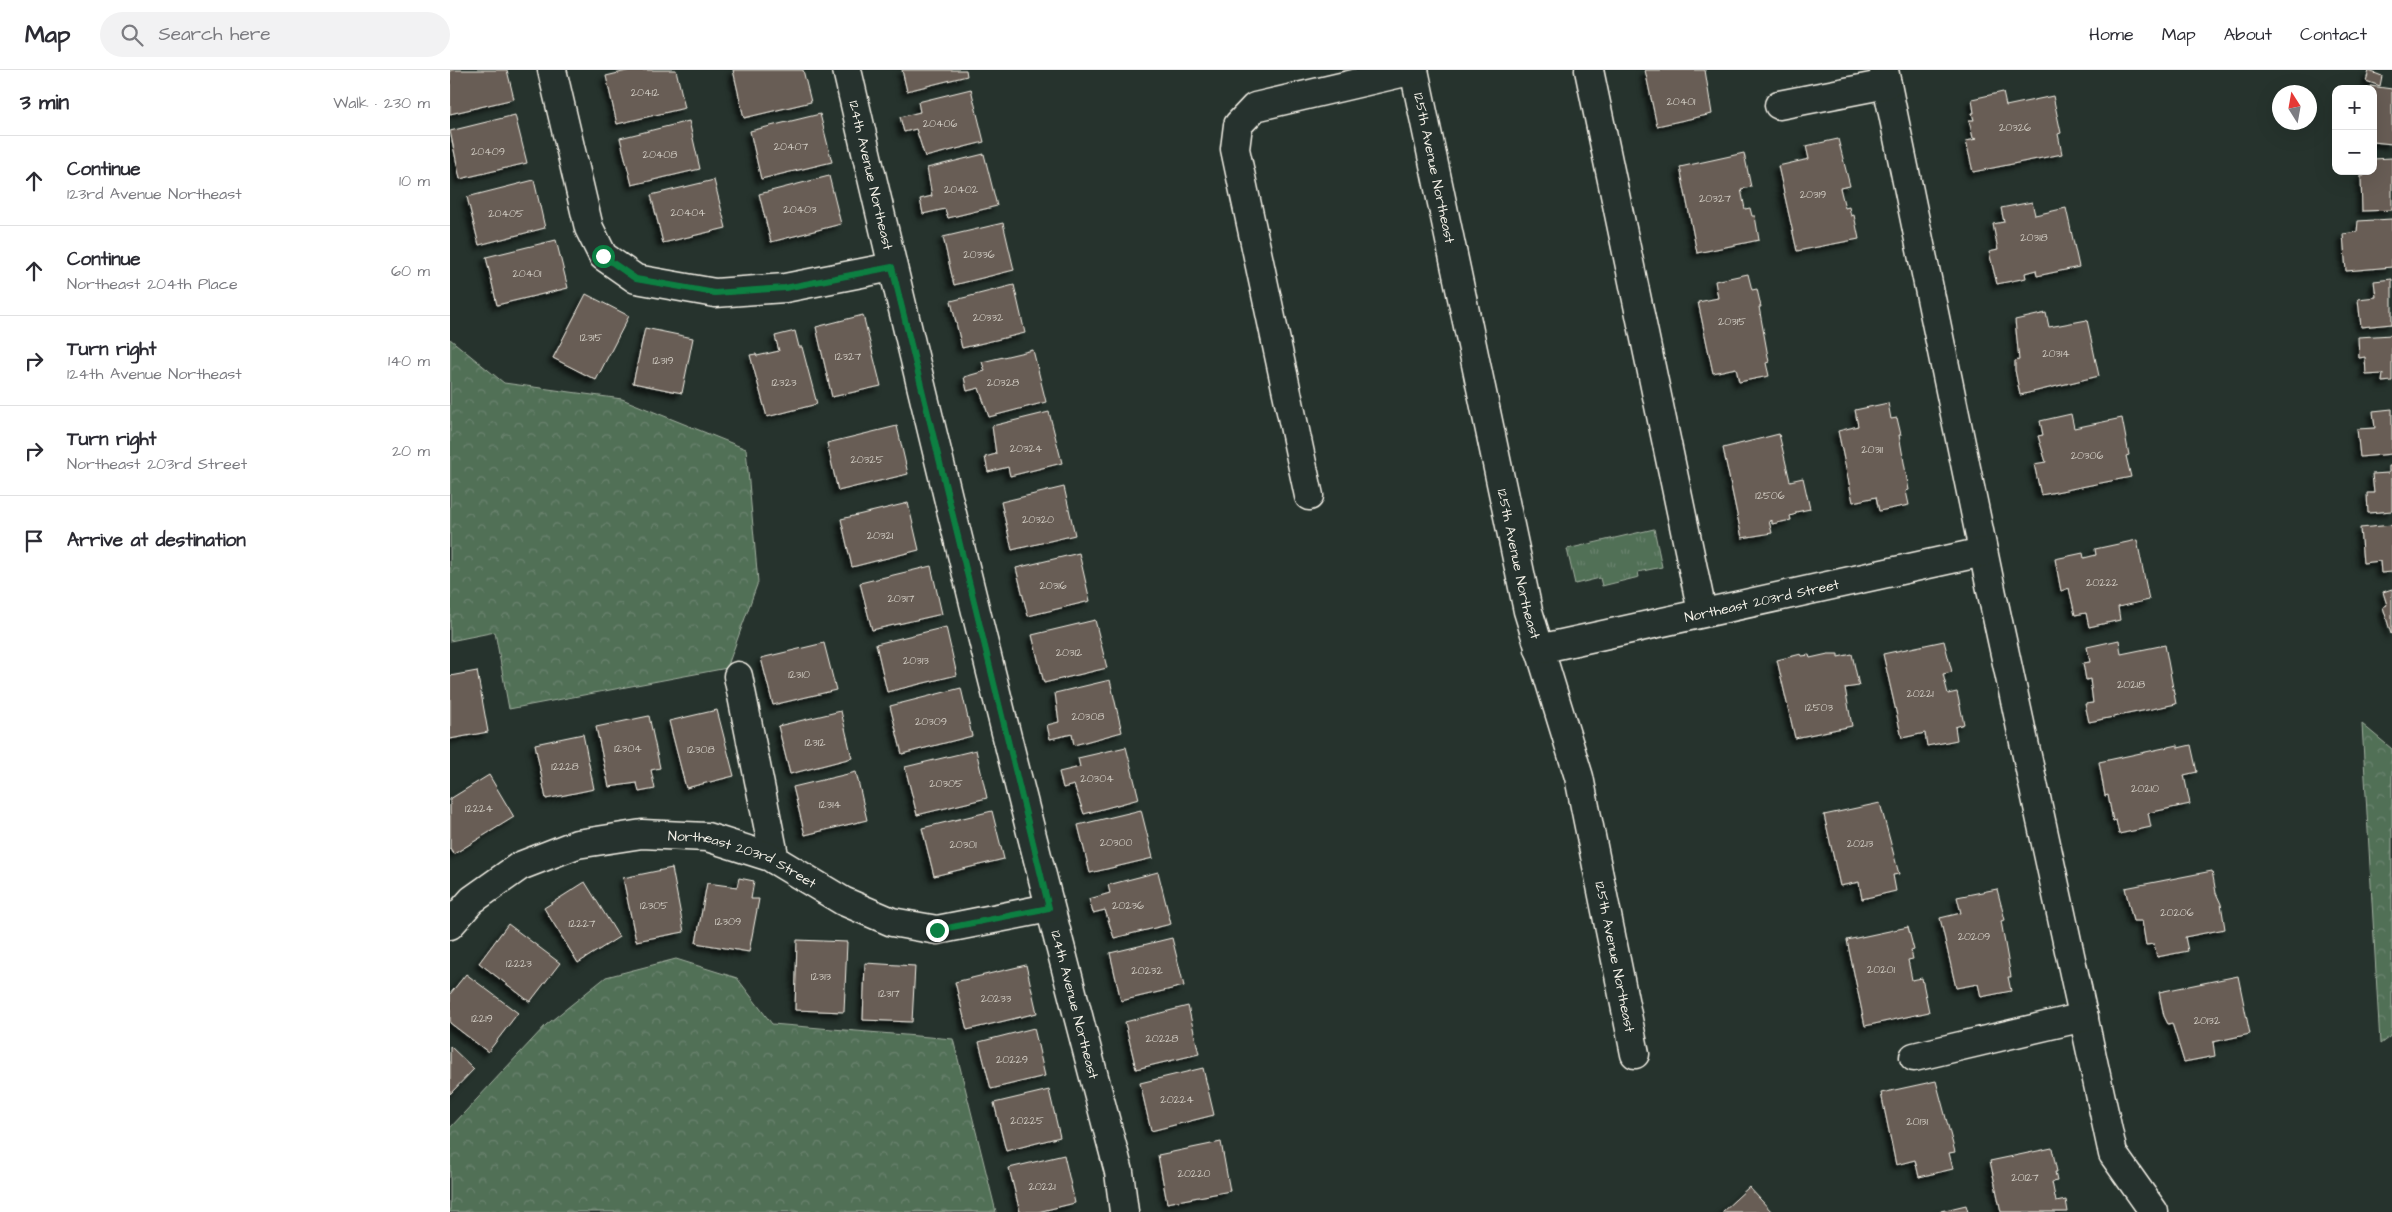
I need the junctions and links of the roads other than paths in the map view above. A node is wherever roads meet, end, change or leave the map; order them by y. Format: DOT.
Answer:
graph roads {
  1 [pos="552,70"];
  2 [pos="847,70"];
  3 [pos="1414,70"];
  4 [pos="1589,70"];
  5 [pos="1886,77"];
  6 [pos="1779,105"];
  7 [pos="892,267"];
  8 [pos="1309,496"];
  9 [pos="1983,552"];
  10 [pos="1702,612"];
  11 [pos="1539,648"];
  12 [pos="738,676"];
  13 [pos="775,860"];
  14 [pos="1049,908"];
  15 [pos="450,925"];
  16 [pos="2084,1017"];
  17 [pos="1635,1054"];
  18 [pos="1914,1057"];
  19 [pos="1124,1212"];
  20 [pos="2154,1212"];
  1 -- 7 [label="street"];
  2 -- 7 [label="street, 124th Avenue Northeast"];
  3 -- 8 [label="street"];
  3 -- 11 [label="street, 125th Avenue Northeast"];
  4 -- 10 [label="street"];
  5 -- 6 [label="street"];
  5 -- 9 [label="street"];
  7 -- 14 [label="street, 124th Avenue Northeast"];
  9 -- 10 [label="street, Northeast 203rd Street"];
  9 -- 16 [label="street"];
  10 -- 11 [label="street, Northeast 203rd Street"];
  11 -- 17 [label="street, 125th Avenue Northeast"];
  12 -- 13 [label="street"];
  13 -- 14 [label="street, Northeast 203rd Street"];
  13 -- 15 [label="street, Northeast 203rd Street"];
  14 -- 19 [label="street, 124th Avenue Northeast"];
  16 -- 18 [label="street"];
  16 -- 20 [label="street"];
}
